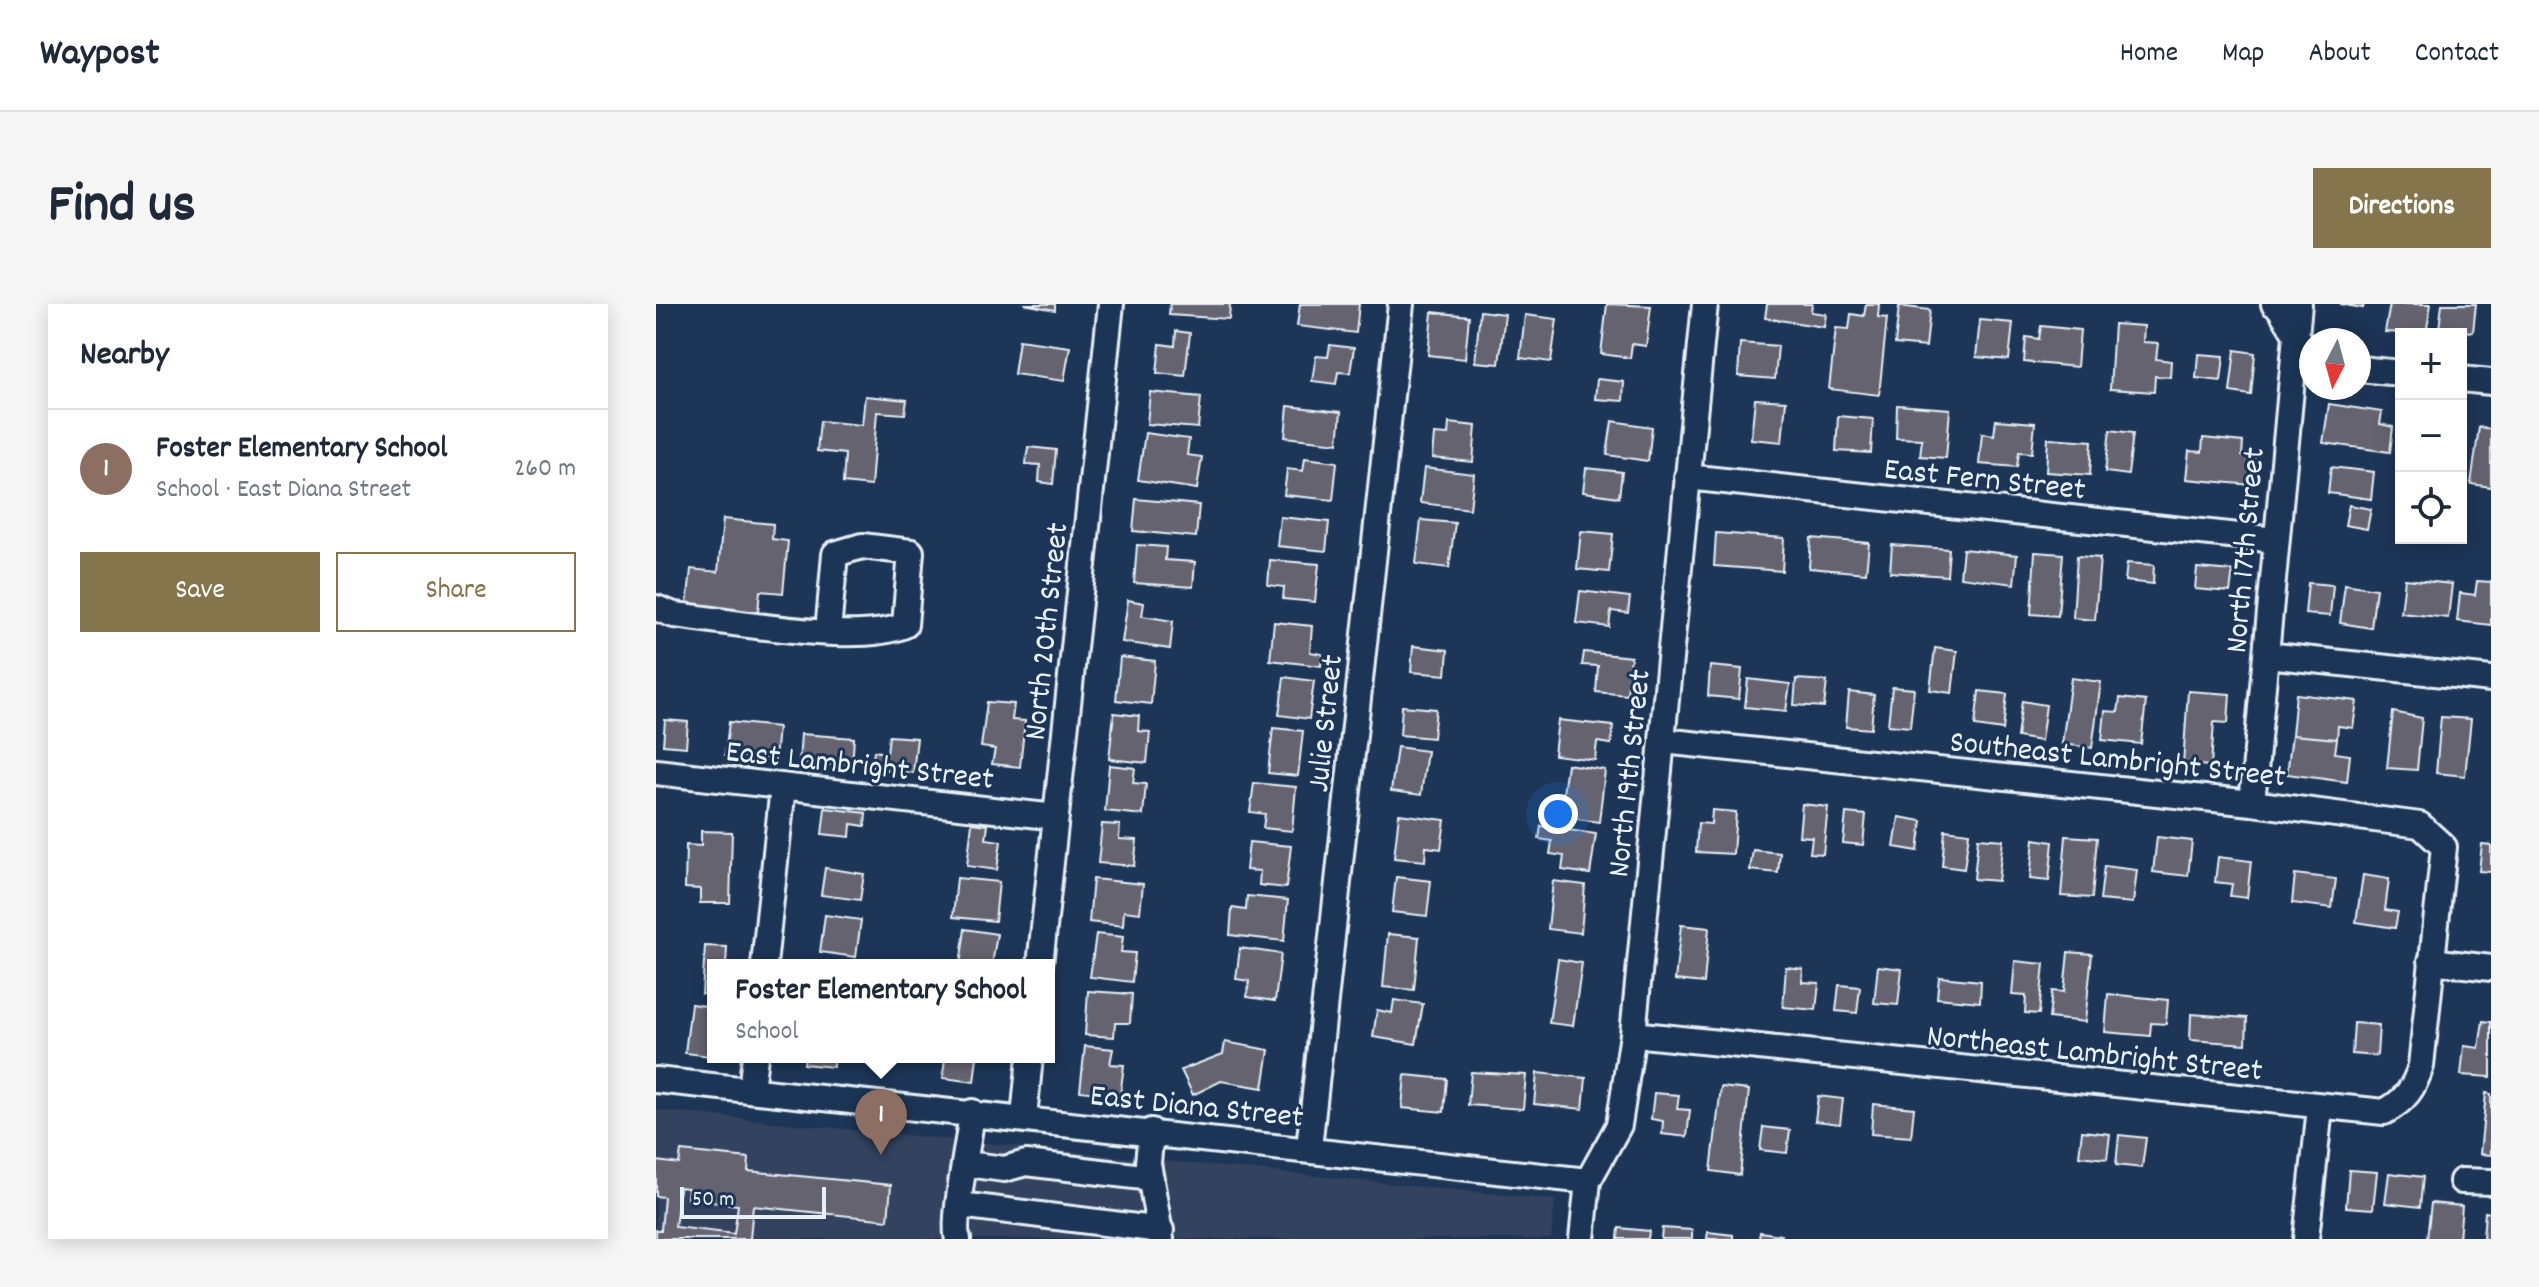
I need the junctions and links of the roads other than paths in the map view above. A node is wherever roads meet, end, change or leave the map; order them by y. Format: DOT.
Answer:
graph roads {
  1 [pos="1111,304"];
  2 [pos="1401,304"];
  3 [pos="1705,304"];
  4 [pos="2274,304"];
  5 [pos="2299,304"];
  6 [pos="2295,339"];
  7 [pos="2299,344"];
  8 [pos="2371,370"];
  9 [pos="2395,372"];
  10 [pos="2467,380"];
  11 [pos="2491,382"];
  12 [pos="1687,477"];
  13 [pos="2276,540"];
  14 [pos="656,608"];
  15 [pos="828,632"];
  16 [pos="2266,655"];
  17 [pos="2491,679"];
  18 [pos="1663,741"];
  19 [pos="656,772"];
  20 [pos="783,787"];
  21 [pos="2252,803"];
  22 [pos="1056,817"];
  23 [pos="765,959"];
  24 [pos="1041,959"];
  25 [pos="2431,961"];
  26 [pos="2491,968"];
  27 [pos="1633,1034"];
  28 [pos="754,1063"];
  29 [pos="1029,1063"];
  30 [pos="656,1080"];
  31 [pos="751,1089"];
  32 [pos="2320,1107"];
  33 [pos="972,1112"];
  34 [pos="1024,1117"];
  35 [pos="1151,1131"];
  36 [pos="1309,1148"];
  37 [pos="967,1164"];
  38 [pos="1151,1178"];
  39 [pos="1588,1181"];
  40 [pos="2462,1181"];
  41 [pos="2491,1182"];
  42 [pos="960,1205"];
  43 [pos="1161,1235"];
  44 [pos="958,1239"];
  45 [pos="1582,1239"];
  46 [pos="2306,1239"];
  1 -- 22 [label="street, North 20th Street"];
  2 -- 36 [label="street, Julie Street"];
  3 -- 12 [label="street, North 19th Street"];
  4 -- 6 [label="street"];
  5 -- 6 [label="street, North 17th Street"];
  6 -- 7 [label="street"];
  6 -- 13 [label="street, North 17th Street"];
  8 -- 9 [label="street"];
  10 -- 11 [label="street"];
  12 -- 13 [label="street, East Fern Street"];
  12 -- 18 [label="street, North 19th Street"];
  13 -- 16 [label="street, North 17th Street"];
  14 -- 15 [label="street"];
  15 -- 15 [label="street"];
  16 -- 17 [label="street"];
  16 -- 21 [label="street, North 17th Street"];
  18 -- 21 [label="street, Southeast Lambright Street"];
  18 -- 27 [label="street, North 19th Street"];
  19 -- 20 [label="street, East Lambright Street"];
  20 -- 22 [label="street, East Lambright Street"];
  20 -- 23 [label="street"];
  21 -- 25 [label="street, Southeast Lambright Street"];
  22 -- 24 [label="street, North 20th Street"];
  25 -- 26 [label="street"];
  25 -- 32 [label="street, Northeast Lambright Street"];
  27 -- 32 [label="street, Northeast Lambright Street"];
  27 -- 39 [label="street, North 19th Street"];
  28 -- 31 [label="street"];
  29 -- 34 [label="street"];
  30 -- 31 [label="street, East Diana Street"];
  31 -- 33 [label="street, East Diana Street"];
  32 -- 46 [label="street"];
  33 -- 34 [label="street, East Diana Street"];
  33 -- 37 [label="street"];
  34 -- 35 [label="street, East Diana Street"];
  35 -- 36 [label="street, East Diana Street"];
  35 -- 38 [label="street"];
  36 -- 39 [label="street, East Diana Street"];
  37 -- 38 [label="street"];
  37 -- 42 [label="street"];
  38 -- 43 [label="street"];
  39 -- 45 [label="street, North 19th Street"];
  40 -- 41 [label="street"];
  42 -- 43 [label="street"];
  42 -- 44 [label="street"];
}
